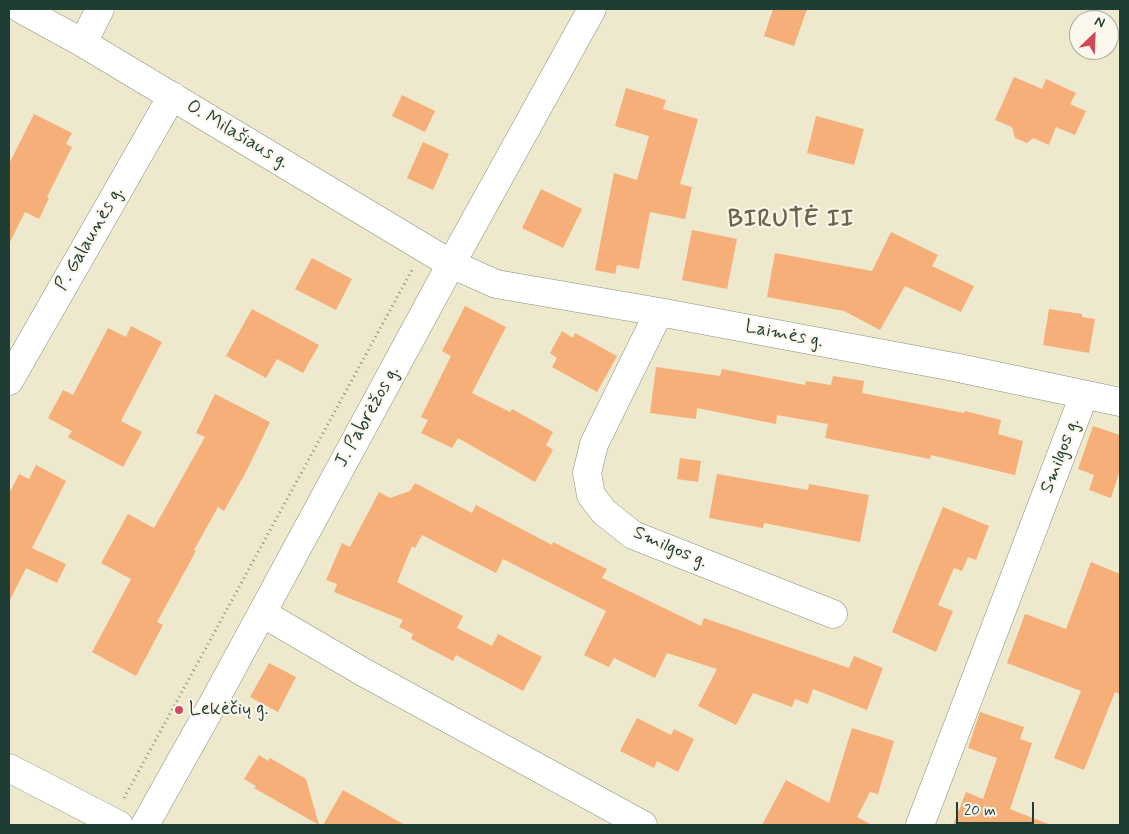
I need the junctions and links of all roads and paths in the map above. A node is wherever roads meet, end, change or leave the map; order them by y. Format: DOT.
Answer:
graph roads {
  1 [pos="21,9"];
  2 [pos="100,9"];
  3 [pos="592,9"];
  4 [pos="83,43"];
  5 [pos="172,96"];
  6 [pos="424,247"];
  7 [pos="451,264"];
  8 [pos="659,312"];
  9 [pos="9,382"];
  10 [pos="1084,396"];
  11 [pos="1120,402"];
  12 [pos="262,612"];
  13 [pos="833,614"];
  14 [pos="9,768"];
  15 [pos="601,816"];
  16 [pos="115,823"];
  17 [pos="145,825"];
  18 [pos="643,825"];
  19 [pos="920,825"];
  1 -- 4 [label="street, O. Milašiaus g."];
  2 -- 4 [label="street"];
  3 -- 7 [label="street, J. Pabrėžos g."];
  4 -- 5 [label="street, O. Milašiaus g."];
  5 -- 6 [label="street, O. Milašiaus g."];
  5 -- 9 [label="street, P. Galaunės g."];
  6 -- 7 [label="street, O. Milašiaus g."];
  6 -- 16 [label="path"];
  7 -- 8 [label="street, Laimės g."];
  7 -- 12 [label="street, J. Pabrėžos g."];
  8 -- 10 [label="street, Laimės g."];
  8 -- 13 [label="street, Smilgos g."];
  10 -- 11 [label="street, Laimės g."];
  10 -- 19 [label="street, Smilgos g."];
  12 -- 15 [label="street"];
  12 -- 17 [label="street, J. Pabrėžos g."];
  14 -- 16 [label="street"];
  15 -- 18 [label="street"];
}
